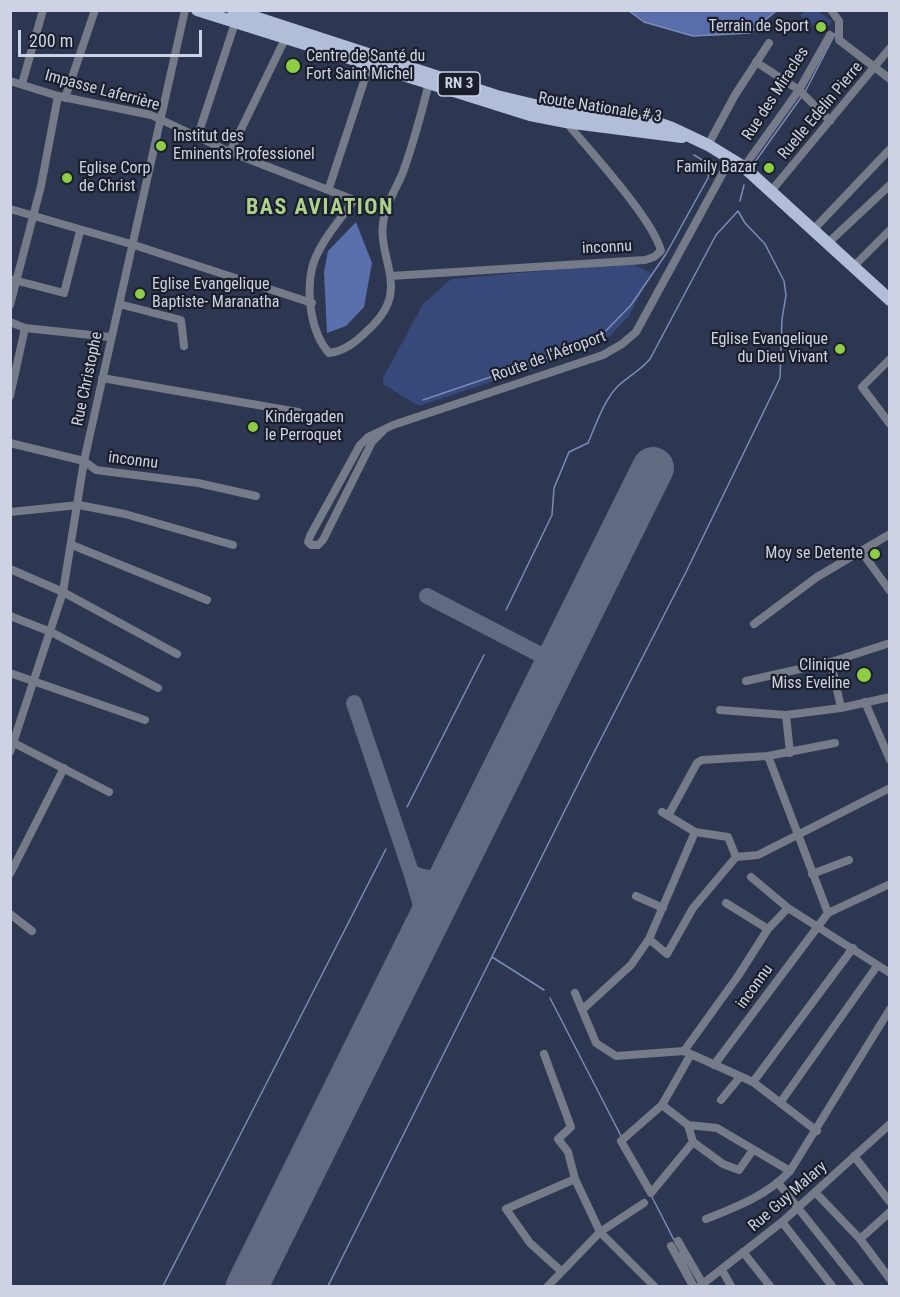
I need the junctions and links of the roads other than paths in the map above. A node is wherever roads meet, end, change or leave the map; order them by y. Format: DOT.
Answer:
graph roads {
  1 [pos="43,10"];
  2 [pos="95,10"];
  3 [pos="185,10"];
  4 [pos="197,10"];
  5 [pos="831,10"];
  6 [pos="234,17"];
  7 [pos="830,35"];
  8 [pos="285,39"];
  9 [pos="316,43"];
  10 [pos="769,44"];
  11 [pos="890,48"];
  12 [pos="756,62"];
  13 [pos="369,66"];
  14 [pos="874,69"];
  15 [pos="890,79"];
  16 [pos="429,80"];
  17 [pos="10,81"];
  18 [pos="22,84"];
  19 [pos="801,93"];
  20 [pos="62,97"];
  21 [pos="159,119"];
  22 [pos="830,121"];
  23 [pos="566,122"];
  24 [pos="689,137"];
  25 [pos="196,138"];
  26 [pos="708,145"];
  27 [pos="890,149"];
  28 [pos="230,152"];
  29 [pos="731,158"];
  30 [pos="744,167"];
  31 [pos="890,185"];
  32 [pos="329,188"];
  33 [pos="772,190"];
  34 [pos="354,200"];
  35 [pos="10,209"];
  36 [pos="385,212"];
  37 [pos="34,217"];
  38 [pos="813,230"];
  39 [pos="890,230"];
  40 [pos="81,231"];
  41 [pos="828,243"];
  42 [pos="131,244"];
  43 [pos="853,267"];
  44 [pos="391,276"];
  45 [pos="14,280"];
  46 [pos="890,300"];
  47 [pos="312,303"];
  48 [pos="119,304"];
  49 [pos="10,305"];
  50 [pos="10,322"];
  51 [pos="25,328"];
  52 [pos="111,336"];
  53 [pos="184,346"];
  54 [pos="890,359"];
  55 [pos="102,378"];
  56 [pos="10,396"];
  57 [pos="298,412"];
  58 [pos="886,413"];
  59 [pos="890,424"];
  60 [pos="383,431"];
  61 [pos="10,443"];
  62 [pos="84,461"];
  63 [pos="256,496"];
  64 [pos="79,505"];
  65 [pos="10,512"];
  66 [pos="890,534"];
  67 [pos="72,544"];
  68 [pos="233,544"];
  69 [pos="861,552"];
  70 [pos="11,570"];
  71 [pos="890,591"];
  72 [pos="63,592"];
  73 [pos="207,600"];
  74 [pos="10,616"];
  75 [pos="754,624"];
  76 [pos="51,632"];
  77 [pos="890,643"];
  78 [pos="177,654"];
  79 [pos="831,662"];
  80 [pos="10,673"];
  81 [pos="34,681"];
  82 [pos="746,681"];
  83 [pos="158,688"];
  84 [pos="890,697"];
  85 [pos="865,702"];
  86 [pos="841,708"];
  87 [pos="720,710"];
  88 [pos="786,715"];
  89 [pos="145,720"];
  90 [pos="12,742"];
  91 [pos="835,743"];
  92 [pos="10,752"];
  93 [pos="790,753"];
  94 [pos="768,756"];
  95 [pos="890,760"];
  96 [pos="64,768"];
  97 [pos="890,788"];
  98 [pos="109,792"];
  99 [pos="695,832"];
  100 [pos="796,834"];
  101 [pos="736,857"];
  102 [pos="849,860"];
  103 [pos="10,874"];
  104 [pos="812,874"];
  105 [pos="751,877"];
  106 [pos="890,884"];
  107 [pos="636,896"];
  108 [pos="726,903"];
  109 [pos="663,908"];
  110 [pos="788,908"];
  111 [pos="828,913"];
  112 [pos="10,914"];
  113 [pos="817,925"];
  114 [pos="768,929"];
  115 [pos="32,931"];
  116 [pos="649,939"];
  117 [pos="853,948"];
  118 [pos="877,966"];
  119 [pos="890,973"];
  120 [pos="575,993"];
  121 [pos="582,1010"];
  122 [pos="890,1010"];
  123 [pos="687,1052"];
  124 [pos="544,1054"];
  125 [pos="714,1065"];
  126 [pos="740,1077"];
  127 [pos="753,1082"];
  128 [pos="721,1100"];
  129 [pos="780,1103"];
  130 [pos="662,1105"];
  131 [pos="890,1124"];
  132 [pos="688,1125"];
  133 [pos="817,1131"];
  134 [pos="883,1131"];
  135 [pos="890,1140"];
  136 [pos="693,1142"];
  137 [pos="753,1150"];
  138 [pos="854,1156"];
  139 [pos="790,1171"];
  140 [pos="575,1179"];
  141 [pos="778,1184"];
  142 [pos="815,1192"];
  143 [pos="890,1202"];
  144 [pos="644,1203"];
  145 [pos="797,1208"];
  146 [pos="890,1212"];
  147 [pos="705,1219"];
  148 [pos="782,1222"];
  149 [pos="600,1232"];
  150 [pos="860,1239"];
  151 [pos="743,1252"];
  152 [pos="722,1270"];
  153 [pos="561,1271"];
  154 [pos="890,1279"];
  155 [pos="702,1286"];
  156 [pos="548,1287"];
  157 [pos="654,1287"];
  158 [pos="693,1287"];
  159 [pos="731,1287"];
  160 [pos="770,1287"];
  161 [pos="832,1287"];
  162 [pos="860,1287"];
  1 -- 18 [label="street"];
  2 -- 20 [label="street"];
  3 -- 21 [label="street, Rue Christophe"];
  4 -- 6 [label="main road, Route Nationale # 3 / RN 3"];
  5 -- 14 [label="street"];
  6 -- 8 [label="main road, Route Nationale # 3 / RN 3"];
  6 -- 9 [label="main road, Route Nationale # 3 / RN 3"];
  6 -- 25 [label="street"];
  7 -- 19 [label="street, Rue des Miracles"];
  8 -- 9 [label="main road, Route Nationale # 3 / RN 3"];
  8 -- 28 [label="street"];
  9 -- 13 [label="main road, Route Nationale # 3 / RN 3"];
  9 -- 16 [label="main road, Route Nationale # 3 / RN 3"];
  10 -- 12 [label="street"];
  11 -- 14 [label="street, Ruelle Edelin Pierre"];
  12 -- 19 [label="street"];
  12 -- 26 [label="street"];
  13 -- 16 [label="main road, Route Nationale # 3 / RN 3"];
  13 -- 32 [label="street"];
  14 -- 15 [label="street"];
  14 -- 22 [label="street, Ruelle Edelin Pierre"];
  16 -- 23 [label="main road, Route Nationale # 3 / RN 3"];
  16 -- 24 [label="main road, Route Nationale # 3 / RN 3"];
  16 -- 36 [label="street"];
  17 -- 18 [label="street, Impasse Laferrière"];
  18 -- 20 [label="street, Impasse Laferrière"];
  19 -- 22 [label="street"];
  19 -- 30 [label="street, Rue des Miracles"];
  20 -- 21 [label="street, Impasse Laferrière"];
  20 -- 37 [label="street"];
  21 -- 25 [label="street, Impasse Laferrière"];
  21 -- 42 [label="street, Rue Christophe"];
  22 -- 33 [label="street, Ruelle Edelin Pierre"];
  23 -- 24 [label="main road, Route Nationale # 3 / RN 3"];
  23 -- 44 [label="street, inconnu"];
  24 -- 26 [label="main road, Route Nationale # 3 / RN 3"];
  25 -- 28 [label="street, Impasse Laferrière"];
  26 -- 29 [label="main road, Route Nationale # 3 / RN 3"];
  27 -- 38 [label="street"];
  28 -- 32 [label="street, Impasse Laferrière"];
  29 -- 30 [label="main road, Route Nationale # 3 / RN 3"];
  29 -- 60 [label="street, Route de l'Aéroport"];
  30 -- 33 [label="main road, Route Nationale # 3 / RN 3"];
  31 -- 41 [label="street"];
  32 -- 34 [label="street, Impasse Laferrière"];
  33 -- 38 [label="main road, Route Nationale # 3 / RN 3"];
  34 -- 36 [label="street, Impasse Laferrière"];
  34 -- 47 [label="street"];
  35 -- 37 [label="street"];
  36 -- 44 [label="street"];
  37 -- 40 [label="street"];
  37 -- 45 [label="street"];
  38 -- 41 [label="main road, Route Nationale # 3 / RN 3"];
  39 -- 43 [label="street"];
  40 -- 42 [label="street"];
  40 -- 45 [label="street"];
  41 -- 43 [label="main road, Route Nationale # 3 / RN 3"];
  42 -- 47 [label="street"];
  42 -- 48 [label="street, Rue Christophe"];
  43 -- 46 [label="main road, Route Nationale # 3 / RN 3"];
  44 -- 47 [label="street"];
  45 -- 49 [label="street"];
  48 -- 52 [label="street, Rue Christophe"];
  48 -- 53 [label="street"];
  50 -- 51 [label="street"];
  51 -- 52 [label="street"];
  51 -- 56 [label="street"];
  52 -- 55 [label="street, Rue Christophe"];
  54 -- 58 [label="street"];
  55 -- 57 [label="street"];
  55 -- 62 [label="street, Rue Christophe"];
  58 -- 59 [label="street"];
  60 -- 60 [label="street, Route de l'Aéroport"];
  61 -- 62 [label="street, inconnu"];
  62 -- 63 [label="street, inconnu"];
  62 -- 64 [label="street, Rue Christophe"];
  64 -- 65 [label="street"];
  64 -- 67 [label="street, Rue Christophe"];
  64 -- 68 [label="street"];
  66 -- 69 [label="street"];
  67 -- 72 [label="street, Rue Christophe"];
  67 -- 73 [label="street"];
  69 -- 71 [label="street"];
  69 -- 75 [label="street"];
  70 -- 72 [label="street"];
  72 -- 76 [label="street, Rue Christophe"];
  72 -- 78 [label="street"];
  74 -- 76 [label="street"];
  76 -- 81 [label="street, Rue Christophe"];
  76 -- 83 [label="street"];
  77 -- 79 [label="street"];
  79 -- 82 [label="street"];
  79 -- 86 [label="street"];
  80 -- 81 [label="street"];
  81 -- 89 [label="street"];
  81 -- 90 [label="street, Rue Christophe"];
  84 -- 85 [label="street"];
  85 -- 86 [label="street"];
  85 -- 95 [label="street"];
  86 -- 88 [label="street"];
  87 -- 88 [label="street"];
  88 -- 93 [label="street"];
  90 -- 92 [label="street, Rue Christophe"];
  90 -- 96 [label="street"];
  91 -- 93 [label="street"];
  93 -- 94 [label="street"];
  94 -- 99 [label="street"];
  94 -- 100 [label="street"];
  96 -- 98 [label="street"];
  96 -- 103 [label="street"];
  97 -- 100 [label="street"];
  99 -- 101 [label="street"];
  99 -- 109 [label="street"];
  100 -- 101 [label="street"];
  100 -- 104 [label="street"];
  101 -- 116 [label="street"];
  102 -- 104 [label="street"];
  104 -- 111 [label="street"];
  105 -- 110 [label="street"];
  106 -- 111 [label="street, inconnu"];
  107 -- 109 [label="street"];
  108 -- 114 [label="street"];
  109 -- 116 [label="street"];
  110 -- 113 [label="street"];
  110 -- 114 [label="street, inconnu"];
  111 -- 113 [label="street, inconnu"];
  112 -- 115 [label="street"];
  113 -- 117 [label="street"];
  113 -- 125 [label="street, inconnu"];
  114 -- 123 [label="street, inconnu"];
  116 -- 121 [label="street"];
  117 -- 118 [label="street"];
  117 -- 127 [label="street"];
  118 -- 119 [label="street"];
  118 -- 129 [label="street"];
  120 -- 121 [label="street"];
  121 -- 123 [label="street"];
  122 -- 133 [label="street"];
  123 -- 125 [label="street"];
  123 -- 130 [label="street, inconnu"];
  124 -- 140 [label="street"];
  125 -- 126 [label="street"];
  126 -- 127 [label="street"];
  126 -- 128 [label="street"];
  127 -- 129 [label="street"];
  129 -- 133 [label="street"];
  130 -- 132 [label="street"];
  130 -- 136 [label="street, inconnu"];
  131 -- 134 [label="street, Rue Guy Malary"];
  132 -- 136 [label="street"];
  132 -- 137 [label="street"];
  133 -- 139 [label="street"];
  134 -- 135 [label="street"];
  134 -- 138 [label="street, Rue Guy Malary"];
  136 -- 137 [label="street"];
  137 -- 139 [label="street"];
  138 -- 142 [label="street, Rue Guy Malary"];
  138 -- 143 [label="street"];
  139 -- 141 [label="street"];
  140 -- 149 [label="street"];
  140 -- 153 [label="street"];
  141 -- 145 [label="street"];
  141 -- 147 [label="street"];
  142 -- 145 [label="street, Rue Guy Malary"];
  142 -- 150 [label="street"];
  144 -- 149 [label="street"];
  145 -- 148 [label="street, Rue Guy Malary"];
  145 -- 162 [label="street"];
  146 -- 150 [label="street"];
  148 -- 151 [label="street, Rue Guy Malary"];
  148 -- 161 [label="street"];
  149 -- 153 [label="street"];
  149 -- 157 [label="street"];
  150 -- 154 [label="street"];
  151 -- 152 [label="street, Rue Guy Malary"];
  151 -- 160 [label="street"];
  152 -- 155 [label="street, Rue Guy Malary"];
  152 -- 159 [label="street"];
  153 -- 156 [label="street"];
  155 -- 158 [label="street"];
}
